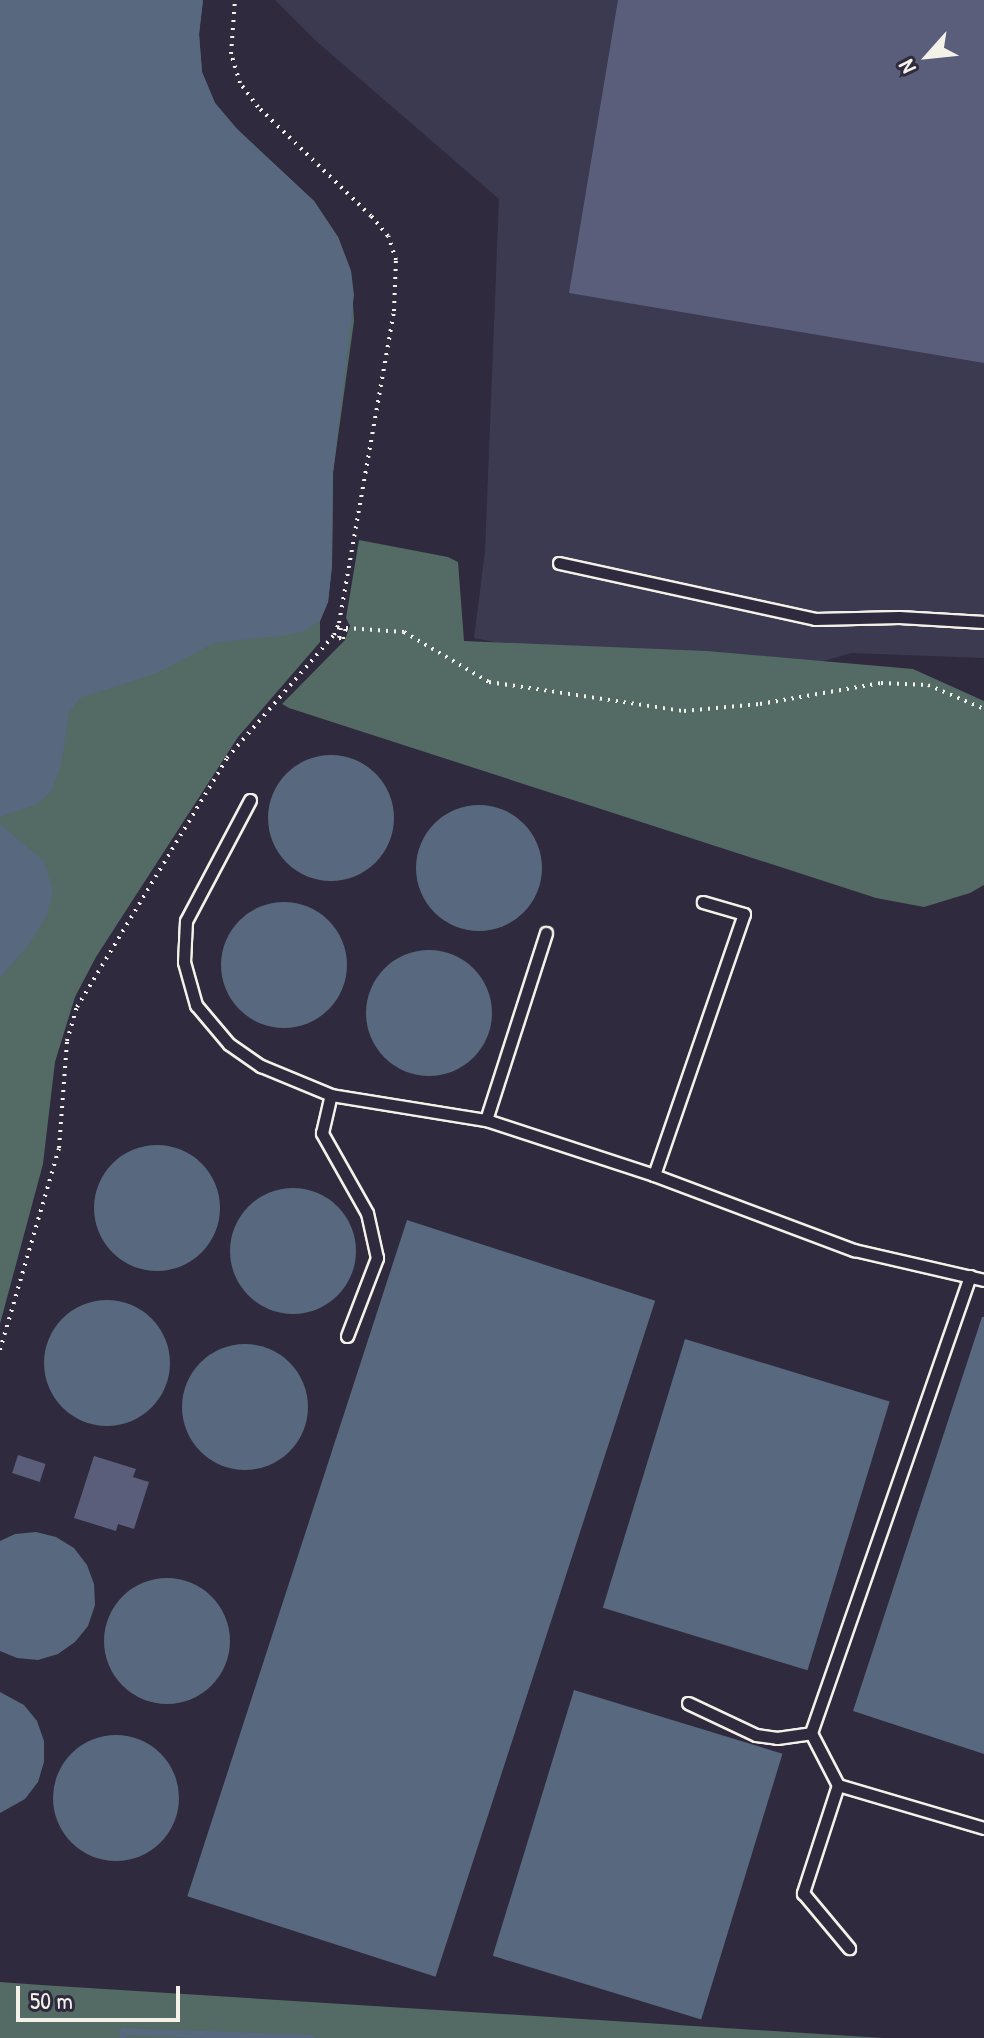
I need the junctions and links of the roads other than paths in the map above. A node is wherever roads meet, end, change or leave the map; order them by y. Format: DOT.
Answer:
graph roads {
  1 [pos="559,563"];
  2 [pos="984,622"];
  3 [pos="250,800"];
  4 [pos="703,902"];
  5 [pos="546,933"];
  6 [pos="331,1095"];
  7 [pos="486,1120"];
  8 [pos="654,1175"];
  9 [pos="970,1276"];
  10 [pos="984,1280"];
  11 [pos="347,1336"];
  12 [pos="688,1703"];
  13 [pos="811,1733"];
  14 [pos="838,1785"];
  15 [pos="984,1828"];
  16 [pos="849,1948"];
  1 -- 2 [label="lane"];
  3 -- 6 [label="lane"];
  4 -- 8 [label="lane"];
  5 -- 7 [label="lane"];
  6 -- 7 [label="lane"];
  6 -- 11 [label="lane"];
  7 -- 8 [label="lane"];
  8 -- 9 [label="lane"];
  9 -- 10 [label="lane"];
  9 -- 13 [label="lane"];
  12 -- 13 [label="lane"];
  13 -- 14 [label="lane"];
  14 -- 15 [label="lane"];
  14 -- 16 [label="lane"];
}
